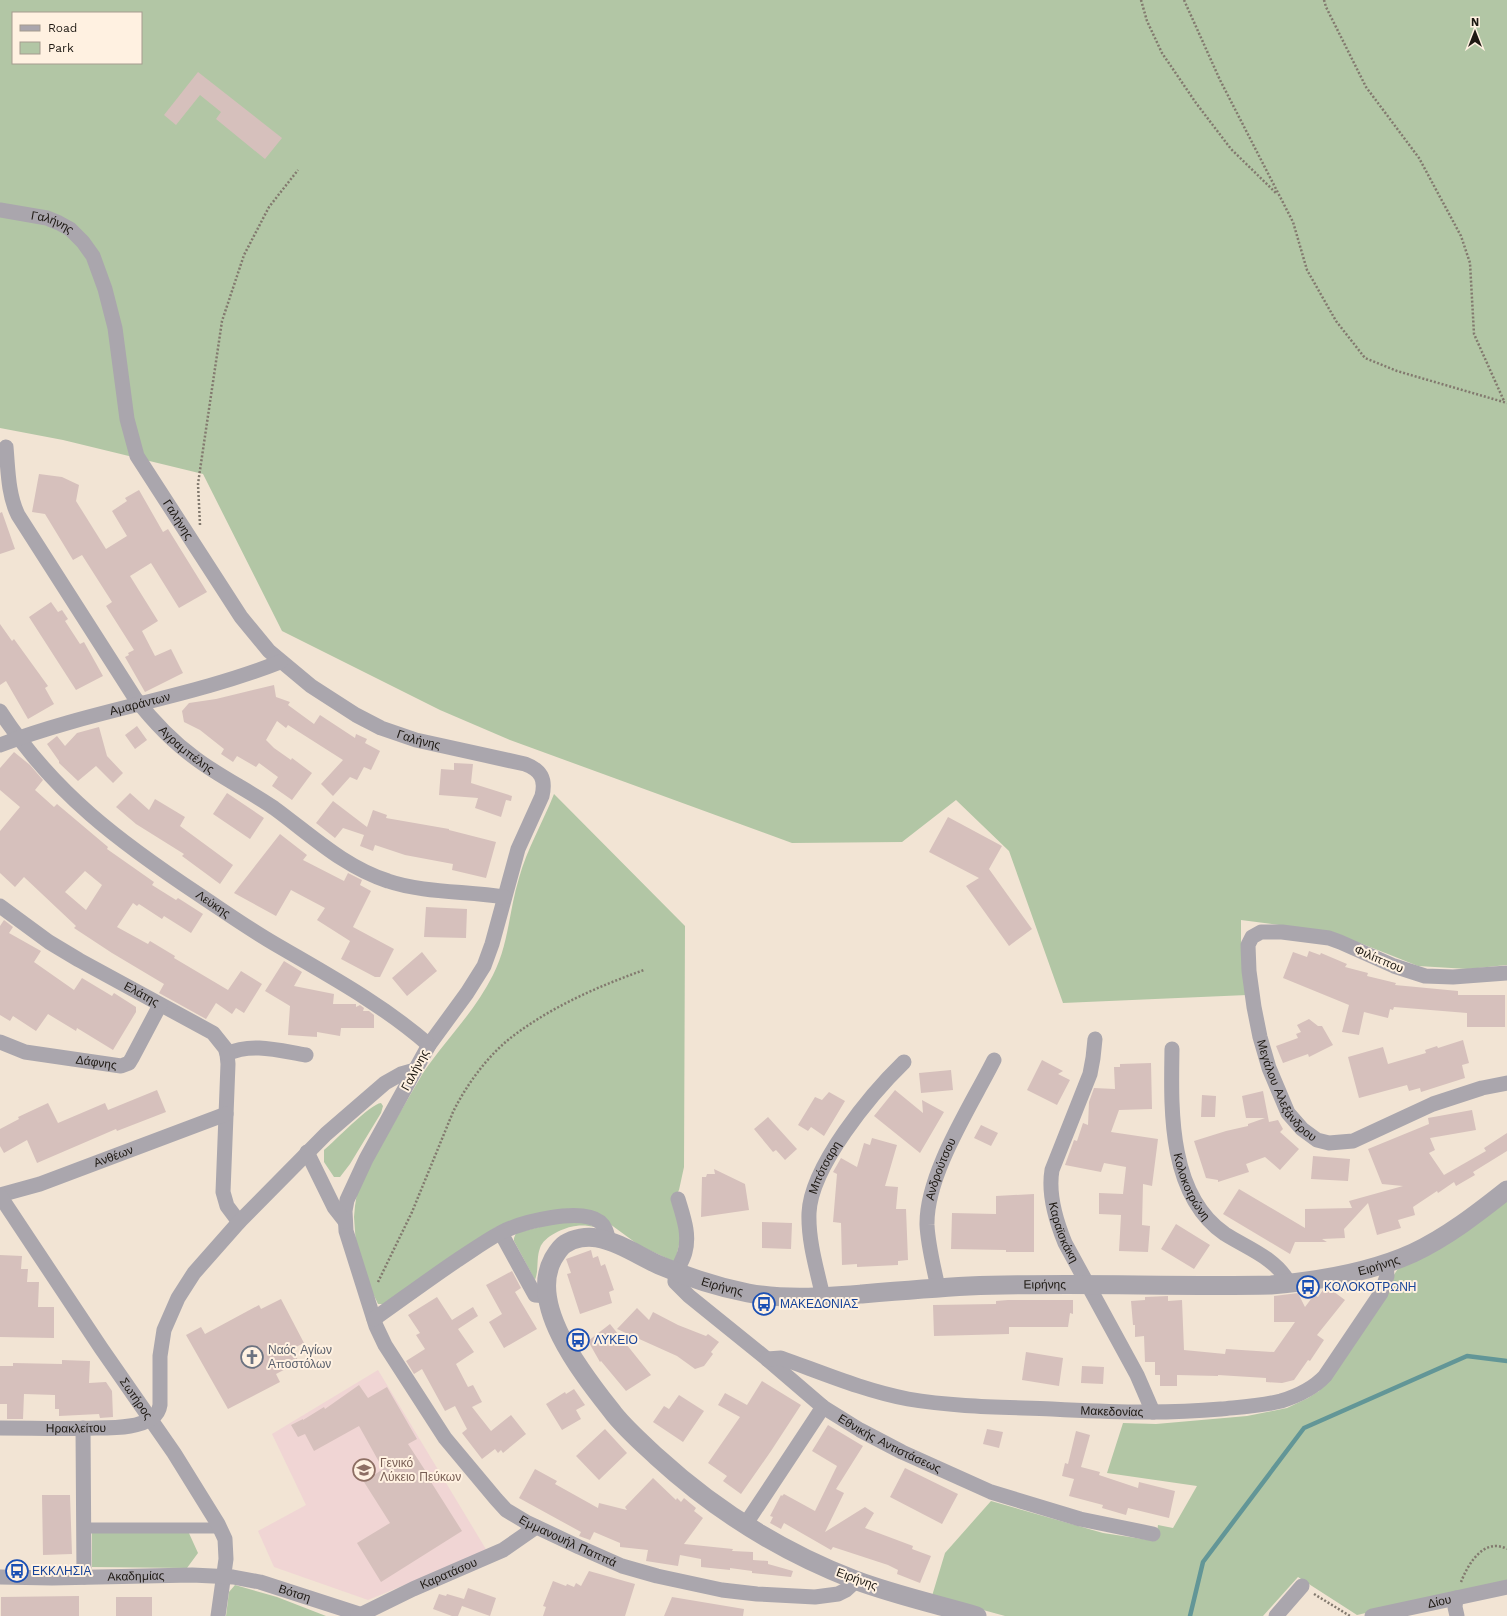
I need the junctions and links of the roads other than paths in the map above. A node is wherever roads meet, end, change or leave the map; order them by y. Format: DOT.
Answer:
graph roads {
  1 [pos="0,210"];
  2 [pos="6,447"];
  3 [pos="280,662"];
  4 [pos="140,705"];
  5 [pos="0,711"];
  6 [pos="18,738"];
  7 [pos="0,745"];
  8 [pos="504,896"];
  9 [pos="0,906"];
  10 [pos="1254,935"];
  11 [pos="1507,973"];
  12 [pos="160,1005"];
  13 [pos="1094,1040"];
  14 [pos="0,1042"];
  15 [pos="429,1044"];
  16 [pos="1172,1049"];
  17 [pos="227,1054"];
  18 [pos="306,1055"];
  19 [pos="994,1060"];
  20 [pos="904,1062"];
  21 [pos="415,1070"];
  22 [pos="1507,1083"];
  23 [pos="226,1114"];
  24 [pos="307,1152"];
  25 [pos="1507,1190"];
  26 [pos="0,1196"];
  27 [pos="678,1199"];
  28 [pos="345,1221"];
  29 [pos="239,1222"];
  30 [pos="500,1233"];
  31 [pos="609,1241"];
  32 [pos="1386,1263"];
  33 [pos="677,1272"];
  34 [pos="1289,1283"];
  35 [pos="1087,1285"];
  36 [pos="938,1288"];
  37 [pos="548,1296"];
  38 [pos="823,1297"];
  39 [pos="374,1319"];
  40 [pos="767,1359"];
  41 [pos="823,1407"];
  42 [pos="1153,1412"];
  43 [pos="150,1419"];
  44 [pos="0,1428"];
  45 [pos="83,1428"];
  46 [pos="745,1525"];
  47 [pos="536,1527"];
  48 [pos="84,1528"];
  49 [pos="220,1528"];
  50 [pos="1153,1534"];
  51 [pos="224,1576"];
  52 [pos="0,1577"];
  53 [pos="84,1577"];
  54 [pos="857,1580"];
  55 [pos="1302,1586"];
  56 [pos="1507,1587"];
  57 [pos="1456,1598"];
  58 [pos="218,1616"];
  59 [pos="361,1616"];
  60 [pos="977,1616"];
  61 [pos="1276,1616"];
  62 [pos="1372,1616"];
  63 [pos="1457,1616"];
  1 -- 3 [label="street, Γαλήνης"];
  2 -- 4 [label="street, Αγραμπέλης"];
  3 -- 4 [label="street, Αμαράντων"];
  3 -- 8 [label="street, Γαλήνης"];
  4 -- 6 [label="street, Αμαράντων"];
  4 -- 8 [label="street, Αγραμπέλης"];
  5 -- 6 [label="street"];
  6 -- 7 [label="street, Αμαράντων"];
  6 -- 15 [label="street, Λεύκης"];
  8 -- 15 [label="street, Γαλήνης"];
  9 -- 12 [label="street, Ελάτης"];
  10 -- 11 [label="street, Φιλίππου"];
  10 -- 22 [label="street, Μεγάλου Αλεξάνδρου"];
  12 -- 14 [label="street, Δάφνης"];
  12 -- 17 [label="street, Ελάτης"];
  13 -- 35 [label="street, Καραϊσκάκη"];
  15 -- 21 [label="street, Γαλήνης"];
  16 -- 34 [label="street, Κολοκοτρώνη"];
  17 -- 18 [label="street"];
  17 -- 23 [label="street"];
  19 -- 36 [label="street, Ανδρούτσου"];
  20 -- 38 [label="street, Μπότσαρη"];
  21 -- 24 [label="street"];
  21 -- 28 [label="street, Γαλήνης"];
  23 -- 26 [label="street, Ανθέων"];
  23 -- 29 [label="street"];
  24 -- 28 [label="street"];
  24 -- 29 [label="street"];
  25 -- 32 [label="street, Ειρήνης"];
  26 -- 43 [label="street, Σωτήρος"];
  27 -- 33 [label="street"];
  28 -- 39 [label="street, Γαλήνης"];
  29 -- 43 [label="street"];
  30 -- 31 [label="street"];
  30 -- 37 [label="street"];
  30 -- 39 [label="street"];
  31 -- 33 [label="street, Ειρήνης"];
  31 -- 37 [label="street, Ειρήνης"];
  32 -- 34 [label="street, Ειρήνης"];
  32 -- 42 [label="street, Μακεδονίας"];
  33 -- 38 [label="street, Ειρήνης"];
  33 -- 40 [label="street, Εθνικής Αντιστάσεως"];
  34 -- 35 [label="street, Ειρήνης"];
  35 -- 36 [label="street, Ειρήνης"];
  35 -- 42 [label="street, Καραϊσκάκη"];
  36 -- 38 [label="street, Ειρήνης"];
  37 -- 46 [label="street, Ειρήνης"];
  39 -- 47 [label="street, Εμμανουήλ Παππά"];
  40 -- 41 [label="street, Εθνικής Αντιστάσεως"];
  40 -- 42 [label="street, Μακεδονίας"];
  41 -- 46 [label="street"];
  41 -- 50 [label="street, Εθνικής Αντιστάσεως"];
  43 -- 45 [label="street, Ηρακλείτου"];
  43 -- 49 [label="street, Σωτήρος"];
  44 -- 45 [label="street, Ηρακλείτου"];
  45 -- 48 [label="street"];
  46 -- 54 [label="street, Ειρήνης"];
  47 -- 54 [label="street, Εμμανουήλ Παππά"];
  47 -- 59 [label="street, Καρατάσου"];
  48 -- 49 [label="street"];
  48 -- 53 [label="street"];
  49 -- 51 [label="street, Σωτήρος"];
  51 -- 53 [label="street, Ακαδημίας"];
  51 -- 58 [label="street, Σωτήρος"];
  51 -- 59 [label="street, Βότση"];
  52 -- 53 [label="street, Ακαδημίας"];
  54 -- 60 [label="street, Ειρήνης"];
  55 -- 61 [label="street"];
  56 -- 57 [label="street, Δίου"];
  57 -- 62 [label="street, Δίου"];
  57 -- 63 [label="street"];
}
